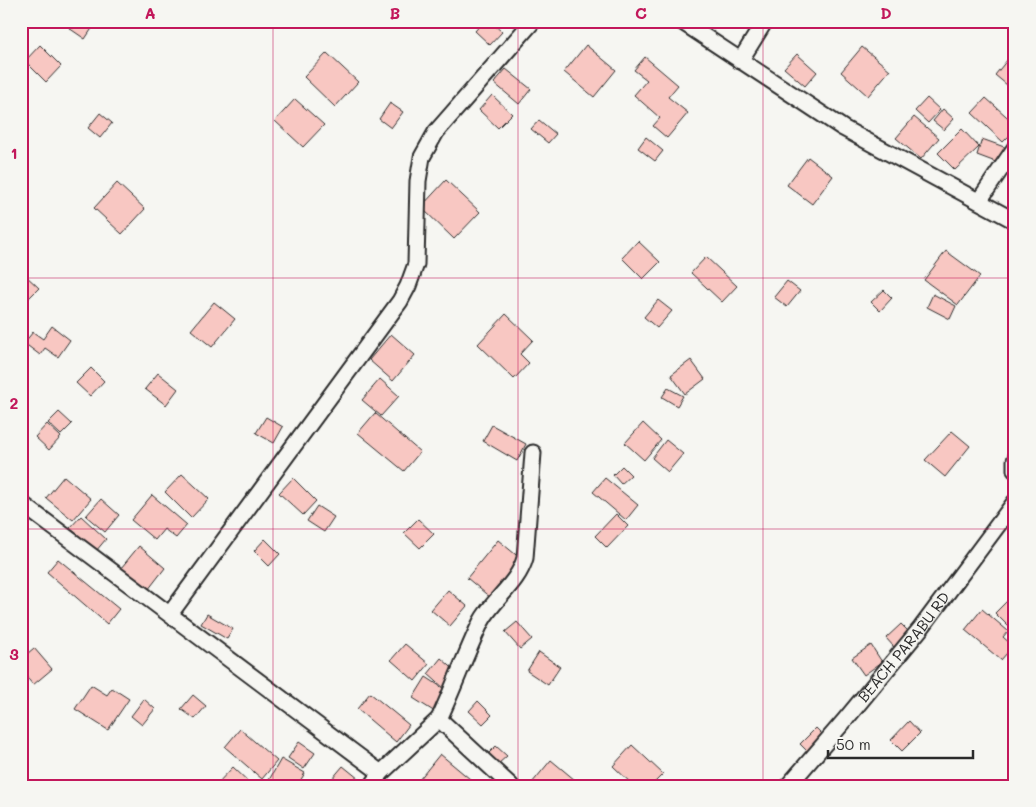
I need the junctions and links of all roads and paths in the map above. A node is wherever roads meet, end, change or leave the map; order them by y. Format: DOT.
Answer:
graph roads {
  1 [pos="533,21"];
  2 [pos="681,21"];
  3 [pos="765,21"];
  4 [pos="740,61"];
  5 [pos="1015,148"];
  6 [pos="979,201"];
  7 [pos="1015,221"];
  8 [pos="533,453"];
  9 [pos="1015,460"];
  10 [pos="1015,470"];
  11 [pos="1015,502"];
  12 [pos="21,503"];
  13 [pos="170,614"];
  14 [pos="439,719"];
  15 [pos="381,773"];
  16 [pos="372,786"];
  17 [pos="511,786"];
  18 [pos="788,786"];
  1 -- 13 [label="street"];
  2 -- 4 [label="street"];
  3 -- 4 [label="street"];
  4 -- 6 [label="street"];
  5 -- 6 [label="street"];
  6 -- 7 [label="street"];
  8 -- 14 [label="street"];
  9 -- 10 [label="street"];
  11 -- 18 [label="street, BEACH PARABU RD"];
  12 -- 13 [label="street"];
  13 -- 15 [label="street"];
  14 -- 15 [label="street"];
  14 -- 17 [label="street"];
  15 -- 16 [label="street"];
}
